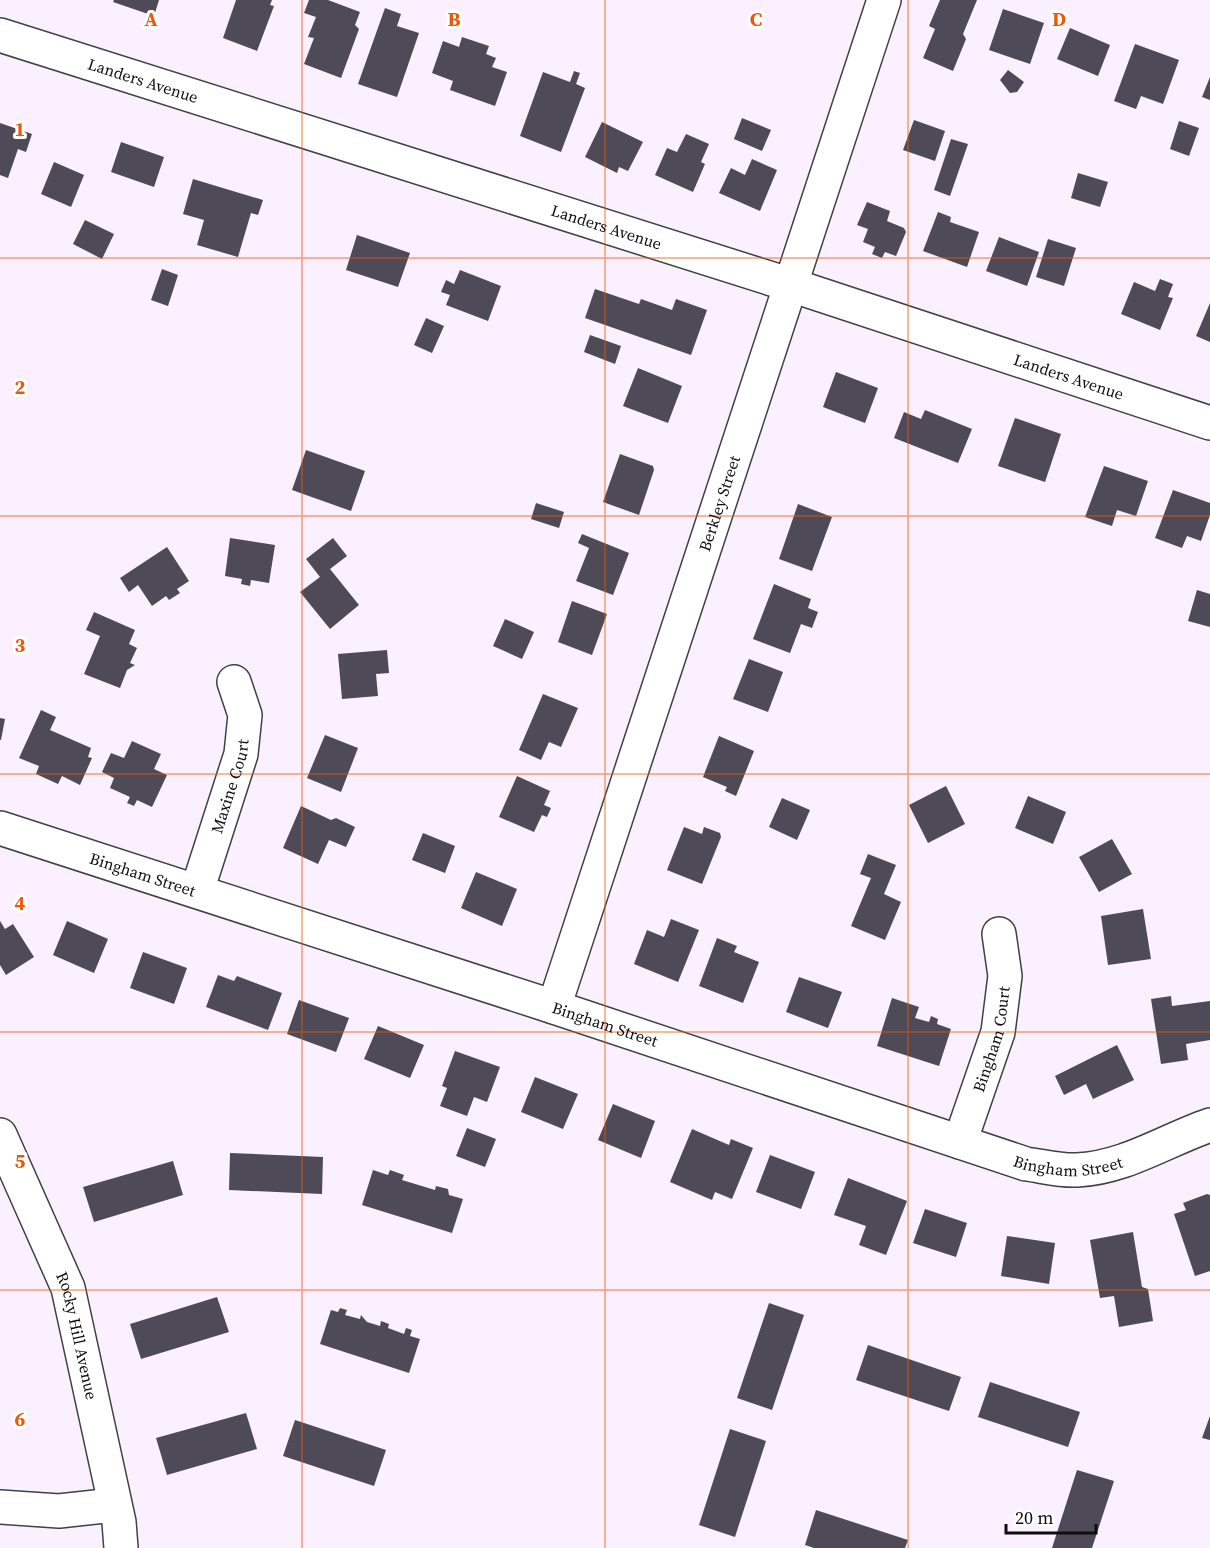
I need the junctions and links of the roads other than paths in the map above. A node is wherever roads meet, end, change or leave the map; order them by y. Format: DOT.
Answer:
graph roads {
  1 [pos="884,0"];
  2 [pos="0,35"];
  3 [pos="791,285"];
  4 [pos="1210,423"];
  5 [pos="234,682"];
  6 [pos="0,828"];
  7 [pos="196,891"];
  8 [pos="999,934"];
  9 [pos="554,1007"];
  10 [pos="1210,1125"];
  11 [pos="0,1135"];
  12 [pos="960,1142"];
  13 [pos="114,1505"];
  14 [pos="0,1507"];
  15 [pos="121,1548"];
  1 -- 3 [label="street, Berkley Street"];
  2 -- 3 [label="street, Landers Avenue"];
  3 -- 4 [label="street, Landers Avenue"];
  3 -- 9 [label="street, Berkley Street"];
  5 -- 7 [label="street, Maxine Court"];
  6 -- 7 [label="street, Bingham Street"];
  7 -- 9 [label="street, Bingham Street"];
  8 -- 12 [label="street, Bingham Court"];
  9 -- 12 [label="street, Bingham Street"];
  10 -- 12 [label="street, Bingham Street"];
  11 -- 13 [label="street, Rocky Hill Avenue"];
  13 -- 14 [label="street"];
  13 -- 15 [label="street, Rocky Hill Avenue"];
}
